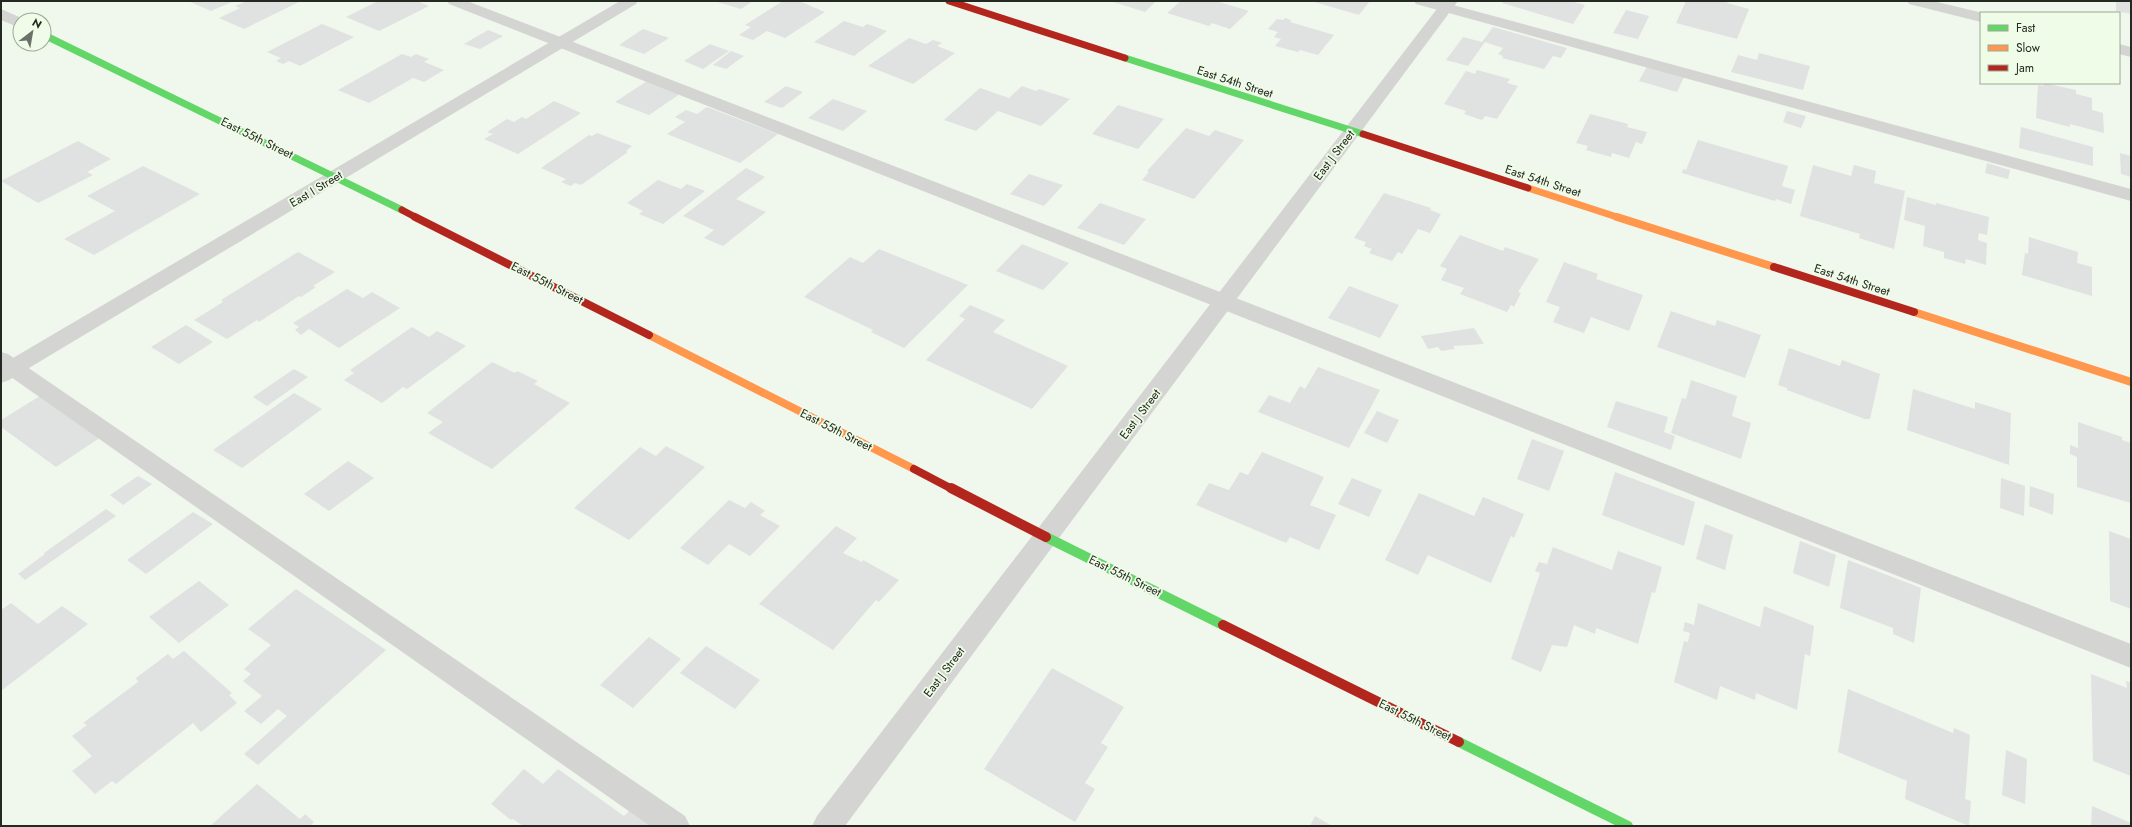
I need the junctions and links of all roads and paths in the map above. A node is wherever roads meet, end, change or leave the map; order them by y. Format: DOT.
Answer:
graph roads {
  1 [pos="454,1"];
  2 [pos="631,1"];
  3 [pos="949,1"];
  4 [pos="1421,1"];
  5 [pos="1914,1"];
  6 [pos="1448,4"];
  7 [pos="1,14"];
  8 [pos="1980,17"];
  9 [pos="12,19"];
  10 [pos="52,39"];
  11 [pos="563,42"];
  12 [pos="2120,50"];
  13 [pos="2131,52"];
  14 [pos="1351,132"];
  15 [pos="337,177"];
  16 [pos="2131,195"];
  17 [pos="1225,301"];
  18 [pos="5,367"];
  19 [pos="2131,382"];
  20 [pos="1047,537"];
  21 [pos="2131,656"];
  22 [pos="675,826"];
  23 [pos="828,826"];
  24 [pos="1628,826"];
  1 -- 11 [label="street"];
  2 -- 11 [label="street, East I Street"];
  3 -- 14 [label="street, East 54th Street"];
  4 -- 6 [label="street"];
  5 -- 8 [label="street"];
  6 -- 14 [label="street, East J Street"];
  6 -- 16 [label="street"];
  7 -- 9 [label="street"];
  10 -- 15 [label="street, East 55th Street"];
  11 -- 15 [label="street, East I Street"];
  11 -- 17 [label="street"];
  12 -- 13 [label="street"];
  14 -- 17 [label="street, East J Street"];
  14 -- 19 [label="street, East 54th Street"];
  15 -- 18 [label="street, East I Street"];
  15 -- 20 [label="street, East 55th Street"];
  17 -- 20 [label="street, East J Street"];
  17 -- 21 [label="street"];
  18 -- 22 [label="street"];
  20 -- 23 [label="street, East J Street"];
  20 -- 24 [label="street, East 55th Street"];
}
